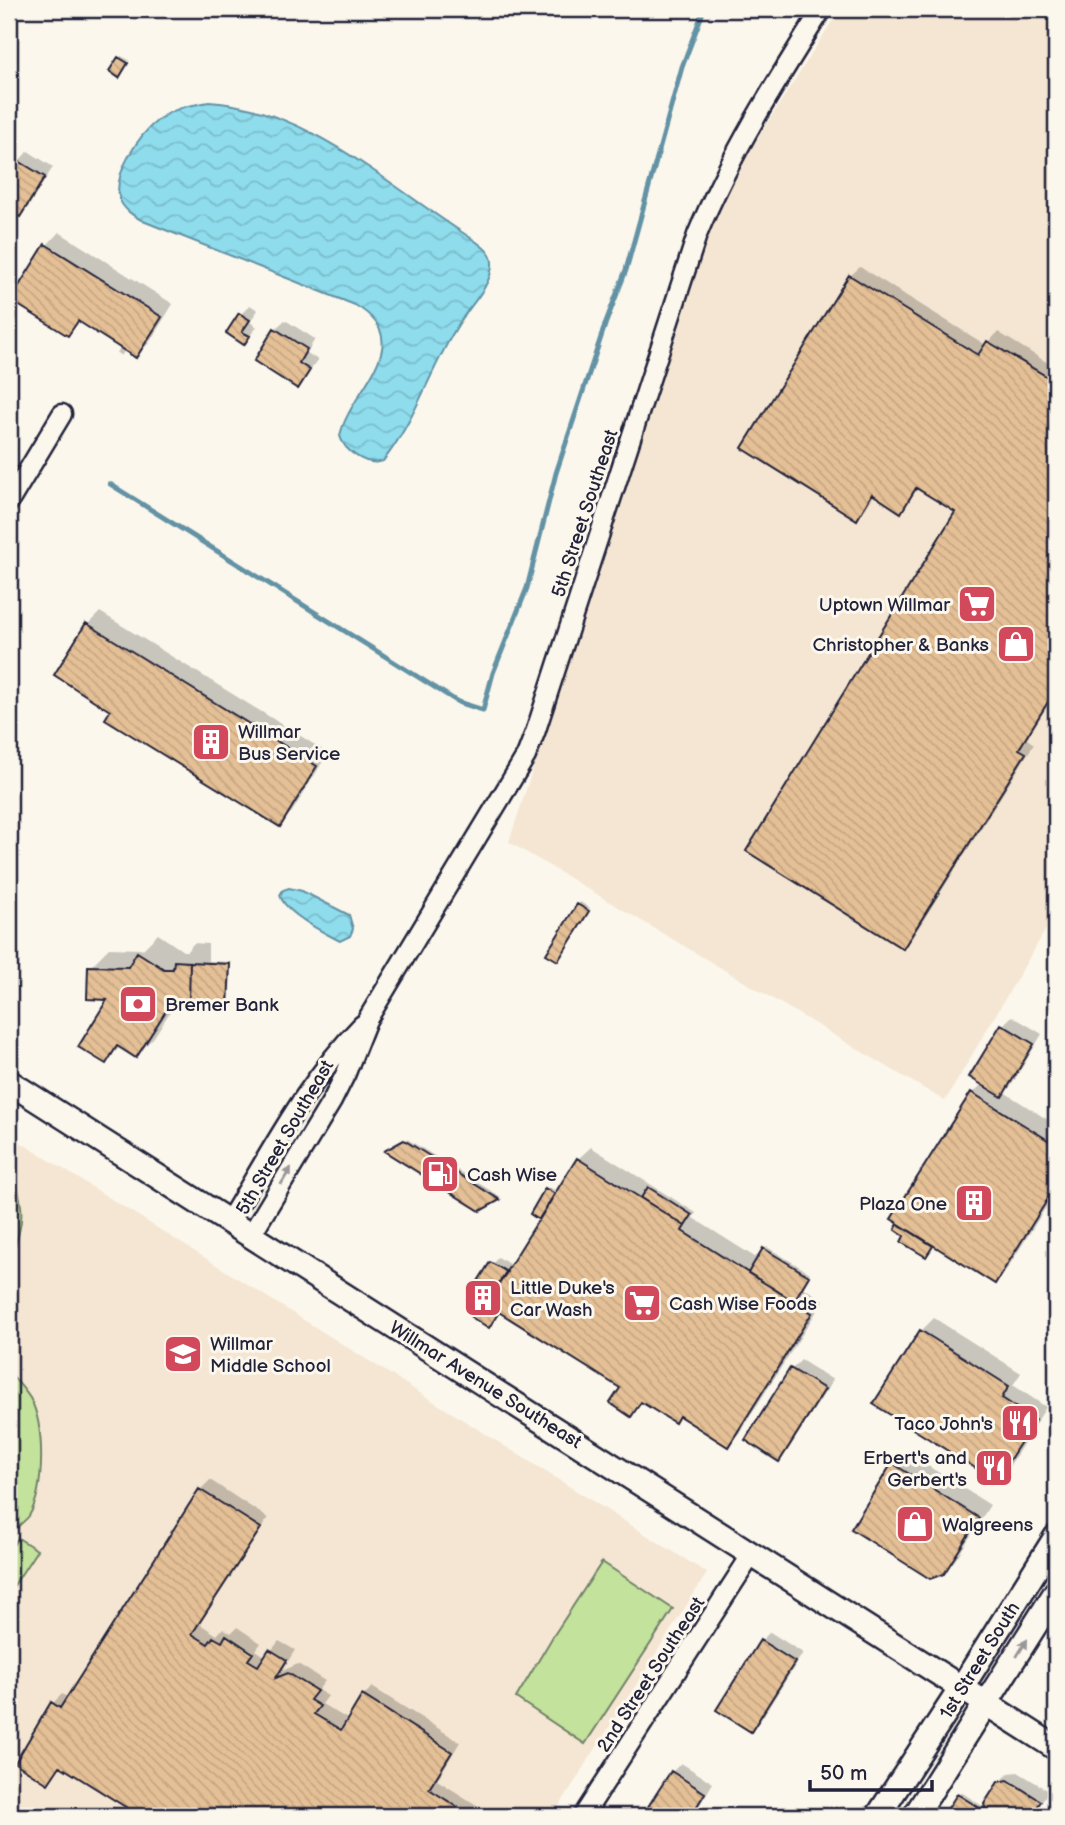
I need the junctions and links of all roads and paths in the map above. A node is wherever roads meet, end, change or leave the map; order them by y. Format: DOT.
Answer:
graph roads {
  1 [pos="822,9"];
  2 [pos="62,414"];
  3 [pos="9,502"];
  4 [pos="367,1020"];
  5 [pos="9,1082"];
  6 [pos="229,1221"];
  7 [pos="251,1235"];
  8 [pos="1056,1537"];
  9 [pos="752,1553"];
  10 [pos="1056,1592"];
  11 [pos="962,1687"];
  12 [pos="988,1703"];
  13 [pos="1056,1748"];
  14 [pos="583,1816"];
  15 [pos="878,1816"];
  16 [pos="915,1816"];
  1 -- 4 [label="street, 5th Street Southeast"];
  2 -- 3 [label="street"];
  4 -- 6 [label="street, 5th Street Southeast"];
  7 -- 4 [label="street, 5th Street Southeast, one-way"];
  5 -- 6 [label="main road, Willmar Avenue Southeast"];
  6 -- 7 [label="main road, Willmar Avenue Southeast"];
  7 -- 9 [label="main road, Willmar Avenue Southeast"];
  8 -- 11 [label="main road, 1st Street South"];
  9 -- 11 [label="main road, Willmar Avenue Southeast"];
  9 -- 14 [label="street, 2nd Street Southeast"];
  12 -- 10 [label="main road, 1st Street South, one-way"];
  11 -- 12 [label="main road, Willmar Avenue Southeast"];
  11 -- 15 [label="main road, 1st Street South"];
  12 -- 13 [label="main road, Willmar Avenue Southeast"];
  12 -- 16 [label="main road, 1st Street South"];
}
